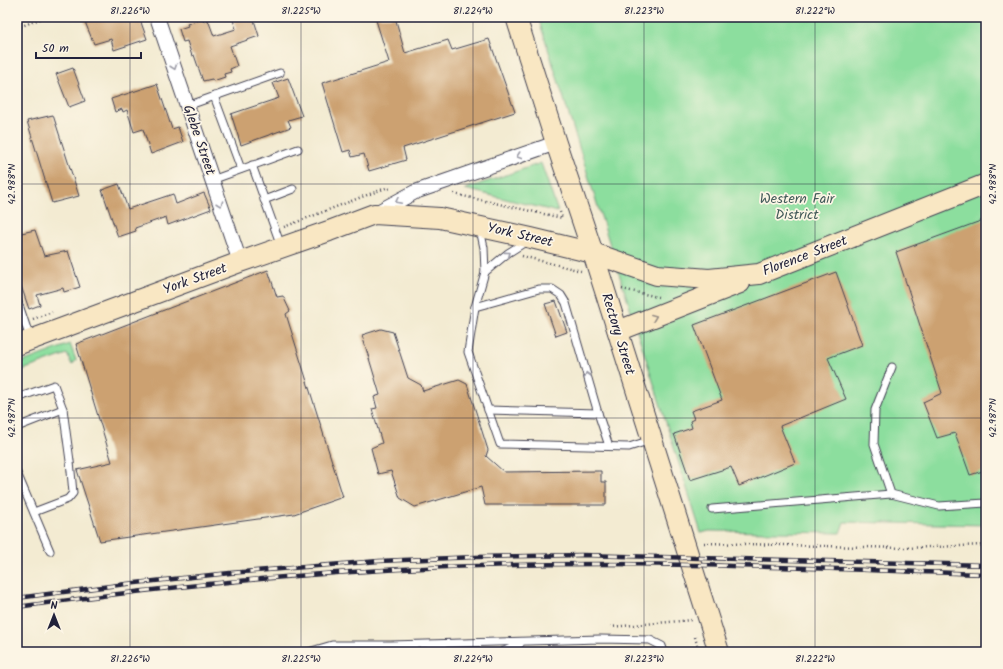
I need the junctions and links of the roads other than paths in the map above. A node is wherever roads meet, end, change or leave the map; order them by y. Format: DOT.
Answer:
graph roads {
  1 [pos="157,17"];
  2 [pos="516,17"];
  3 [pos="280,73"];
  4 [pos="214,96"];
  5 [pos="187,106"];
  6 [pos="556,143"];
  7 [pos="298,149"];
  8 [pos="252,165"];
  9 [pos="241,169"];
  10 [pos="212,180"];
  11 [pos="986,184"];
  12 [pos="293,189"];
  13 [pos="264,200"];
  14 [pos="374,214"];
  15 [pos="479,226"];
  16 [pos="532,238"];
  17 [pos="282,248"];
  18 [pos="593,253"];
  19 [pos="240,262"];
  20 [pos="485,272"];
  21 [pos="759,274"];
  22 [pos="17,299"];
  23 [pos="475,307"];
  24 [pos="618,331"];
  25 [pos="24,335"];
  26 [pos="892,368"];
  27 [pos="17,398"];
  28 [pos="63,410"];
  29 [pos="488,410"];
  30 [pos="598,412"];
  31 [pos="17,427"];
  32 [pos="652,440"];
  33 [pos="609,446"];
  34 [pos="17,473"];
  35 [pos="891,494"];
  36 [pos="986,503"];
  37 [pos="712,509"];
  38 [pos="34,512"];
  39 [pos="50,551"];
  40 [pos="524,642"];
  41 [pos="308,652"];
  42 [pos="502,652"];
  43 [pos="664,652"];
  44 [pos="719,652"];
  1 -- 5 [label="street, Glebe Street, one-way"];
  2 -- 6 [label="main road, Rectory Street"];
  3 -- 4 [label="lane"];
  4 -- 5 [label="lane"];
  4 -- 9 [label="lane"];
  5 -- 10 [label="street, Glebe Street"];
  6 -- 14 [label="street, York Street, one-way"];
  6 -- 18 [label="main road, Rectory Street"];
  7 -- 8 [label="lane"];
  8 -- 9 [label="lane"];
  8 -- 13 [label="lane"];
  9 -- 10 [label="lane"];
  10 -- 19 [label="street, Glebe Street, one-way"];
  11 -- 21 [label="main road, Florence Street"];
  12 -- 13 [label="lane"];
  13 -- 17 [label="lane"];
  14 -- 15 [label="main road, York Street"];
  14 -- 17 [label="main road, York Street"];
  15 -- 16 [label="main road, York Street"];
  15 -- 20 [label="lane"];
  16 -- 18 [label="main road, York Street"];
  20 -- 16 [label="lane, one-way"];
  17 -- 19 [label="main road, York Street"];
  18 -- 21 [label="main road, Florence Street"];
  18 -- 24 [label="main road, Rectory Street"];
  19 -- 25 [label="main road, York Street"];
  20 -- 23 [label="lane"];
  24 -- 21 [label="main road, one-way"];
  22 -- 25 [label="lane"];
  23 -- 29 [label="lane"];
  30 -- 23 [label="lane, one-way"];
  24 -- 32 [label="main road, Rectory Street"];
  26 -- 35 [label="lane"];
  27 -- 28 [label="lane"];
  28 -- 31 [label="lane"];
  28 -- 38 [label="lane"];
  29 -- 30 [label="lane"];
  29 -- 33 [label="lane"];
  30 -- 33 [label="lane"];
  32 -- 33 [label="lane"];
  32 -- 44 [label="main road, Rectory Street"];
  34 -- 38 [label="lane"];
  35 -- 36 [label="lane"];
  35 -- 37 [label="lane"];
  38 -- 39 [label="lane"];
  40 -- 41 [label="lane"];
  40 -- 42 [label="lane"];
  40 -- 43 [label="lane"];
}
